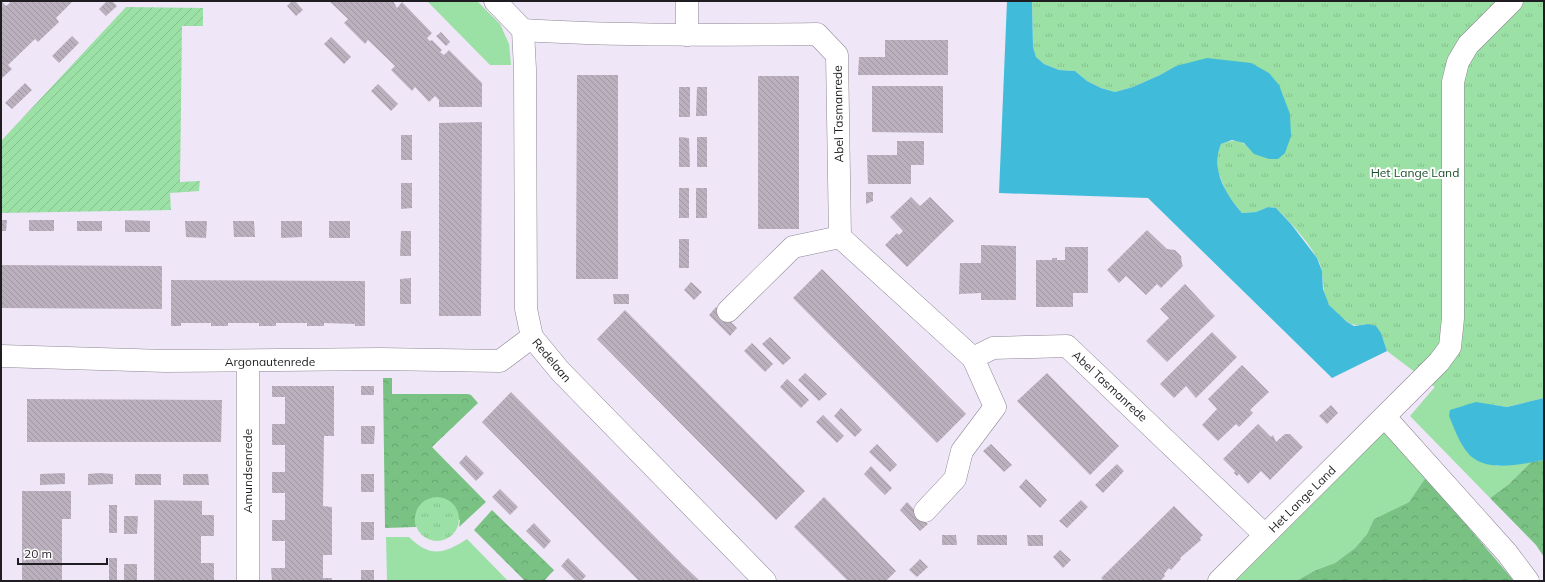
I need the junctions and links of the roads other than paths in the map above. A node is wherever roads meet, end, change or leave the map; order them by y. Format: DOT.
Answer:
graph roads {
  1 [pos="495,1"];
  2 [pos="687,1"];
  3 [pos="1512,1"];
  4 [pos="523,30"];
  5 [pos="688,36"];
  6 [pos="840,237"];
  7 [pos="728,311"];
  8 [pos="532,336"];
  9 [pos="1,356"];
  10 [pos="974,358"];
  11 [pos="248,361"];
  12 [pos="1385,416"];
  13 [pos="925,511"];
  14 [pos="1265,535"];
  15 [pos="248,581"];
  16 [pos="765,581"];
  17 [pos="1219,581"];
  18 [pos="1528,581"];
  1 -- 4 [label="street"];
  2 -- 5 [label="street"];
  3 -- 12 [label="street, Het Lange Land"];
  4 -- 5 [label="street, Abel Tasmanrede"];
  4 -- 8 [label="street, Redelaan"];
  5 -- 6 [label="street, Abel Tasmanrede"];
  6 -- 7 [label="street"];
  6 -- 10 [label="street"];
  8 -- 11 [label="street, Argonautenrede"];
  8 -- 16 [label="street, Redelaan"];
  9 -- 11 [label="street, Argonautenrede"];
  10 -- 13 [label="street"];
  10 -- 14 [label="street, Abel Tasmanrede"];
  11 -- 15 [label="street, Amundsenrede"];
  12 -- 14 [label="street, Het Lange Land"];
  12 -- 18 [label="street"];
  14 -- 17 [label="street, Het Lange Land"];
}
